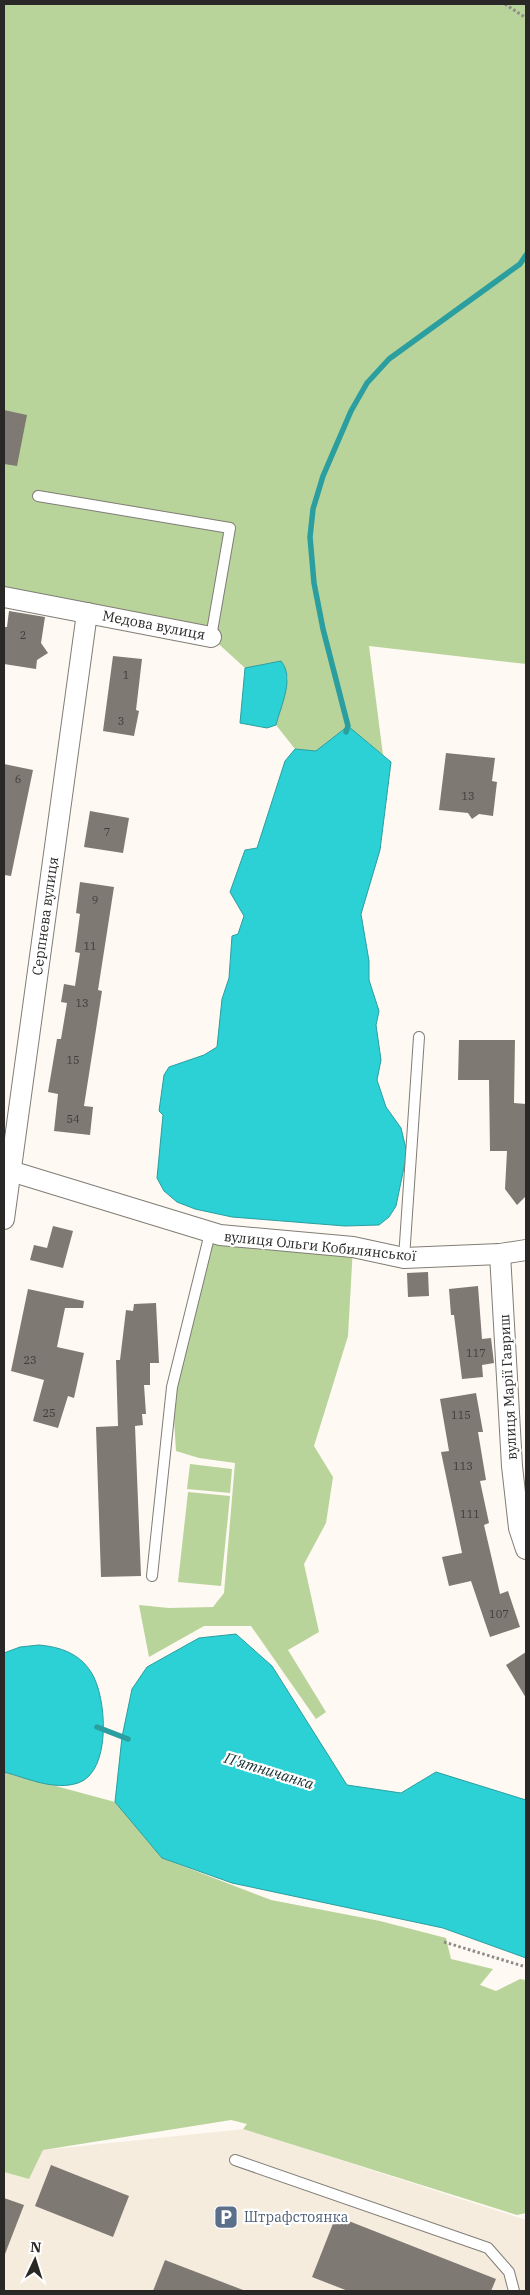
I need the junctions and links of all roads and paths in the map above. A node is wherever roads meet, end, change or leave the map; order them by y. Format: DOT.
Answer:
graph roads {
  1 [pos="505,4"];
  2 [pos="526,18"];
  3 [pos="38,496"];
  4 [pos="4,597"];
  5 [pos="87,613"];
  6 [pos="211,637"];
  7 [pos="419,1037"];
  8 [pos="7,1170"];
  9 [pos="4,1219"];
  10 [pos="210,1234"];
  11 [pos="526,1250"];
  12 [pos="500,1254"];
  13 [pos="404,1258"];
  14 [pos="523,1528"];
  15 [pos="526,1549"];
  16 [pos="152,1576"];
  17 [pos="444,1942"];
  18 [pos="526,1967"];
  19 [pos="235,2160"];
  20 [pos="514,2291"];
  1 -- 2 [label="path"];
  3 -- 6 [label="lane, Медова вулиця"];
  4 -- 5 [label="street, Медова вулиця"];
  5 -- 6 [label="street, Медова вулиця"];
  5 -- 8 [label="street, Серпнева вулиця"];
  7 -- 13 [label="lane"];
  8 -- 9 [label="street, Серпнева вулиця"];
  8 -- 10 [label="street, вулиця Ольги Кобилянської"];
  10 -- 13 [label="street, вулиця Ольги Кобилянської"];
  10 -- 16 [label="lane"];
  11 -- 12 [label="street, вулиця Ольги Кобилянської"];
  12 -- 13 [label="street, вулиця Ольги Кобилянської"];
  12 -- 14 [label="street, вулиця Марії Гавриш"];
  14 -- 15 [label="street, вулиця Марії Гавриш"];
  17 -- 18 [label="path"];
  19 -- 20 [label="lane"];
}
